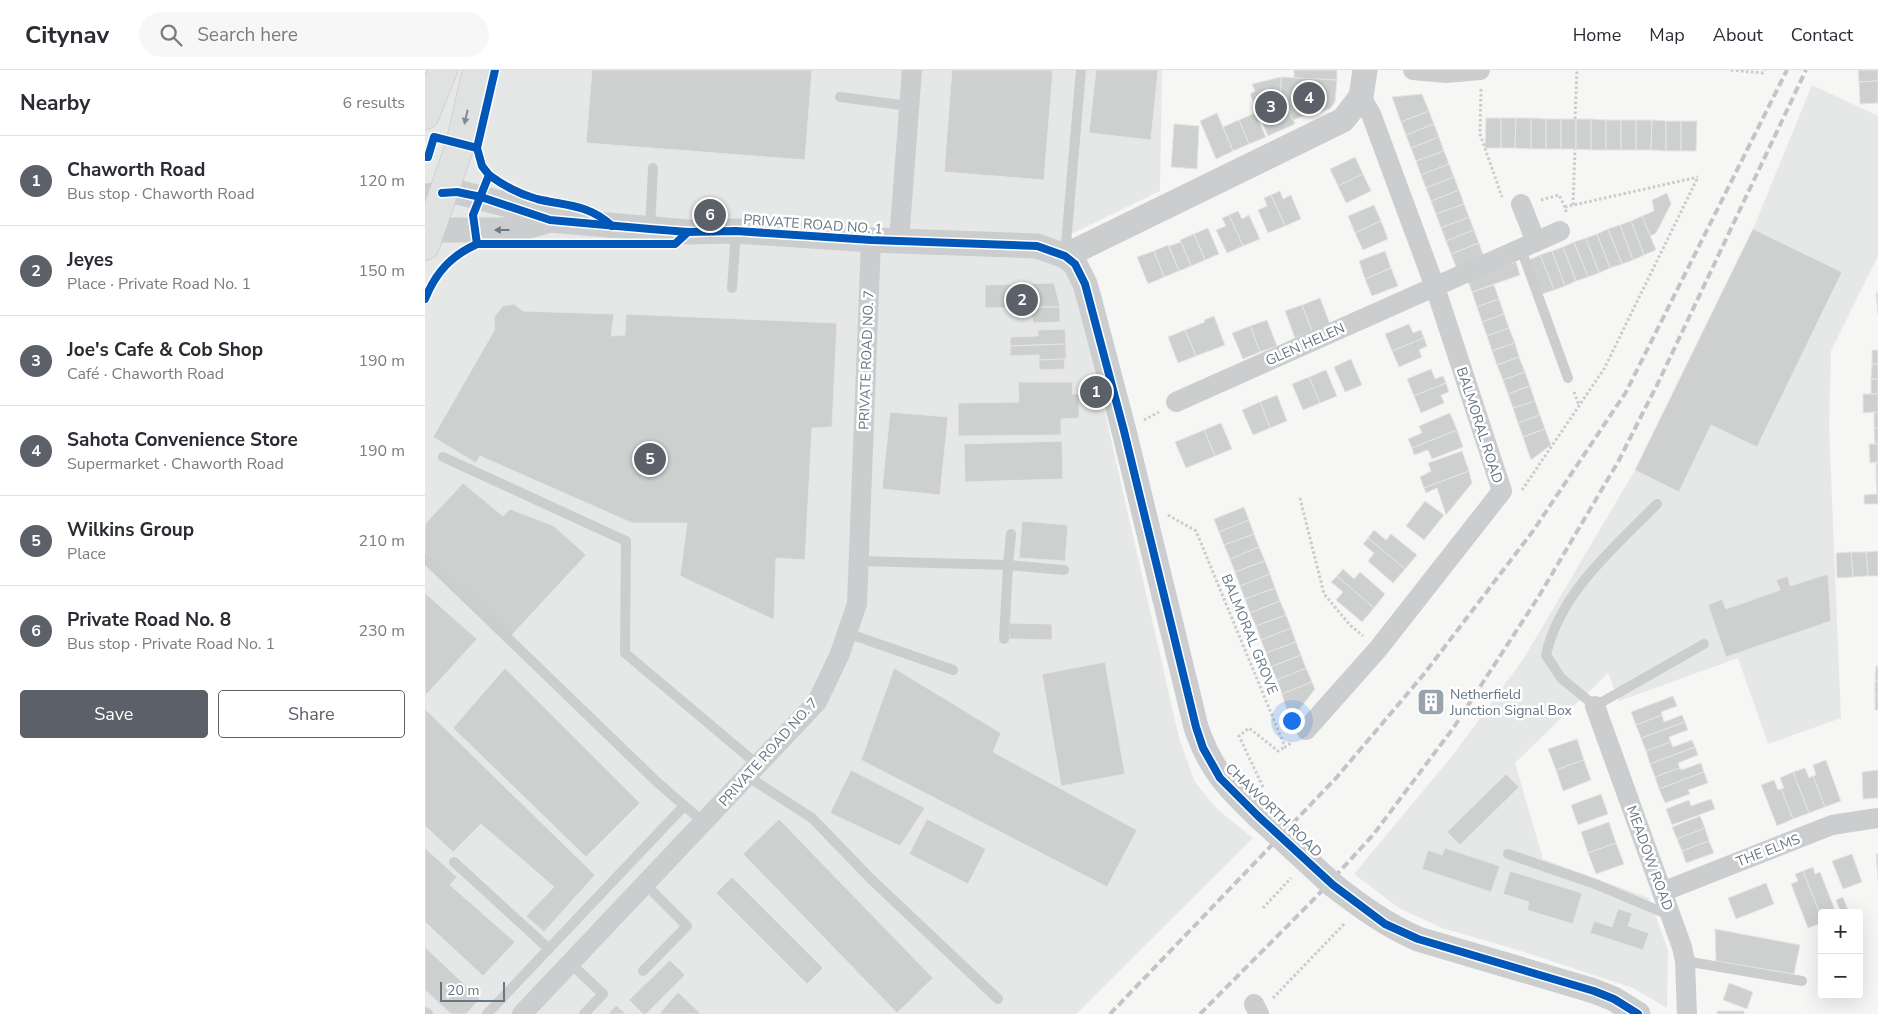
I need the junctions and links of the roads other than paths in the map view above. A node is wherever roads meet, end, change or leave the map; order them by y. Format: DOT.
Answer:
graph roads {
  1 [pos="443,70"];
  2 [pos="477,70"];
  3 [pos="911,70"];
  4 [pos="1081,70"];
  5 [pos="1365,70"];
  6 [pos="1413,70"];
  7 [pos="1481,75"];
  8 [pos="840,97"];
  9 [pos="1361,97"];
  10 [pos="909,106"];
  11 [pos="425,115"];
  12 [pos="653,168"];
  13 [pos="433,194"];
  14 [pos="1512,201"];
  15 [pos="550,220"];
  16 [pos="650,229"];
  17 [pos="736,231"];
  18 [pos="1560,231"];
  19 [pos="427,236"];
  20 [pos="871,240"];
  21 [pos="899,241"];
  22 [pos="1528,246"];
  23 [pos="1065,256"];
  24 [pos="1435,287"];
  25 [pos="732,288"];
  26 [pos="1568,378"];
  27 [pos="1176,402"];
  28 [pos="443,457"];
  29 [pos="1657,504"];
  30 [pos="1011,534"];
  31 [pos="425,558"];
  32 [pos="858,561"];
  33 [pos="1008,566"];
  34 [pos="1064,570"];
  35 [pos="847,633"];
  36 [pos="1004,639"];
  37 [pos="1704,644"];
  38 [pos="953,670"];
  39 [pos="1595,706"];
  40 [pos="1306,730"];
  41 [pos="752,771"];
  42 [pos="684,806"];
  43 [pos="1878,818"];
  44 [pos="703,822"];
  45 [pos="1508,854"];
  46 [pos="454,862"];
  47 [pos="645,884"];
  48 [pos="1661,892"];
  49 [pos="1670,916"];
  50 [pos="549,949"];
  51 [pos="1685,961"];
  52 [pos="570,963"];
  53 [pos="643,971"];
  54 [pos="1802,981"];
  55 [pos="998,999"];
  56 [pos="487,1014"];
  57 [pos="522,1014"];
  58 [pos="585,1014"];
  59 [pos="1638,1014"];
  60 [pos="1687,1014"];
  1 -- 11 [label="main road"];
  2 -- 13 [label="main road, one-way"];
  3 -- 10 [label="street"];
  4 -- 23 [label="lane"];
  5 -- 9 [label="street"];
  6 -- 7 [label="street"];
  8 -- 10 [label="lane"];
  9 -- 23 [label="street"];
  9 -- 24 [label="street, BALMORAL ROAD"];
  10 -- 21 [label="street"];
  12 -- 16 [label="lane"];
  13 -- 15 [label="street, PRIVATE ROAD NO. 1"];
  13 -- 19 [label="main road"];
  14 -- 22 [label="street"];
  15 -- 16 [label="street, PRIVATE ROAD NO. 1"];
  15 -- 19 [label="street, PRIVATE ROAD NO. 1, one-way"];
  16 -- 17 [label="street, PRIVATE ROAD NO. 1"];
  17 -- 20 [label="street, PRIVATE ROAD NO. 1"];
  17 -- 25 [label="lane"];
  18 -- 22 [label="street, GLEN HELEN"];
  20 -- 21 [label="street, PRIVATE ROAD NO. 1"];
  20 -- 32 [label="street, PRIVATE ROAD NO. 7"];
  21 -- 23 [label="street, PRIVATE ROAD NO. 1"];
  22 -- 24 [label="street, GLEN HELEN"];
  22 -- 26 [label="lane"];
  23 -- 59 [label="street, CHAWORTH ROAD, bridge"];
  24 -- 27 [label="street, GLEN HELEN"];
  24 -- 40 [label="street, BALMORAL ROAD"];
  28 -- 41 [label="lane"];
  29 -- 39 [label="lane"];
  30 -- 33 [label="lane"];
  31 -- 42 [label="lane"];
  32 -- 33 [label="lane"];
  32 -- 35 [label="street, PRIVATE ROAD NO. 7"];
  33 -- 34 [label="lane"];
  33 -- 36 [label="lane"];
  35 -- 38 [label="lane"];
  35 -- 41 [label="street, PRIVATE ROAD NO. 7"];
  37 -- 39 [label="lane"];
  39 -- 48 [label="street, MEADOW ROAD"];
  41 -- 44 [label="street, PRIVATE ROAD NO. 7"];
  41 -- 55 [label="lane"];
  42 -- 44 [label="lane"];
  42 -- 50 [label="lane"];
  43 -- 48 [label="street, THE ELMS"];
  44 -- 47 [label="street, PRIVATE ROAD NO. 7"];
  45 -- 49 [label="lane"];
  46 -- 50 [label="lane"];
  47 -- 52 [label="street, PRIVATE ROAD NO. 7"];
  47 -- 53 [label="lane"];
  48 -- 49 [label="street, MEADOW ROAD"];
  49 -- 51 [label="street, MEADOW ROAD"];
  50 -- 56 [label="lane"];
  51 -- 54 [label="lane"];
  51 -- 60 [label="street, MEADOW ROAD"];
  52 -- 57 [label="street, PRIVATE ROAD NO. 7"];
  52 -- 58 [label="lane"];
}
